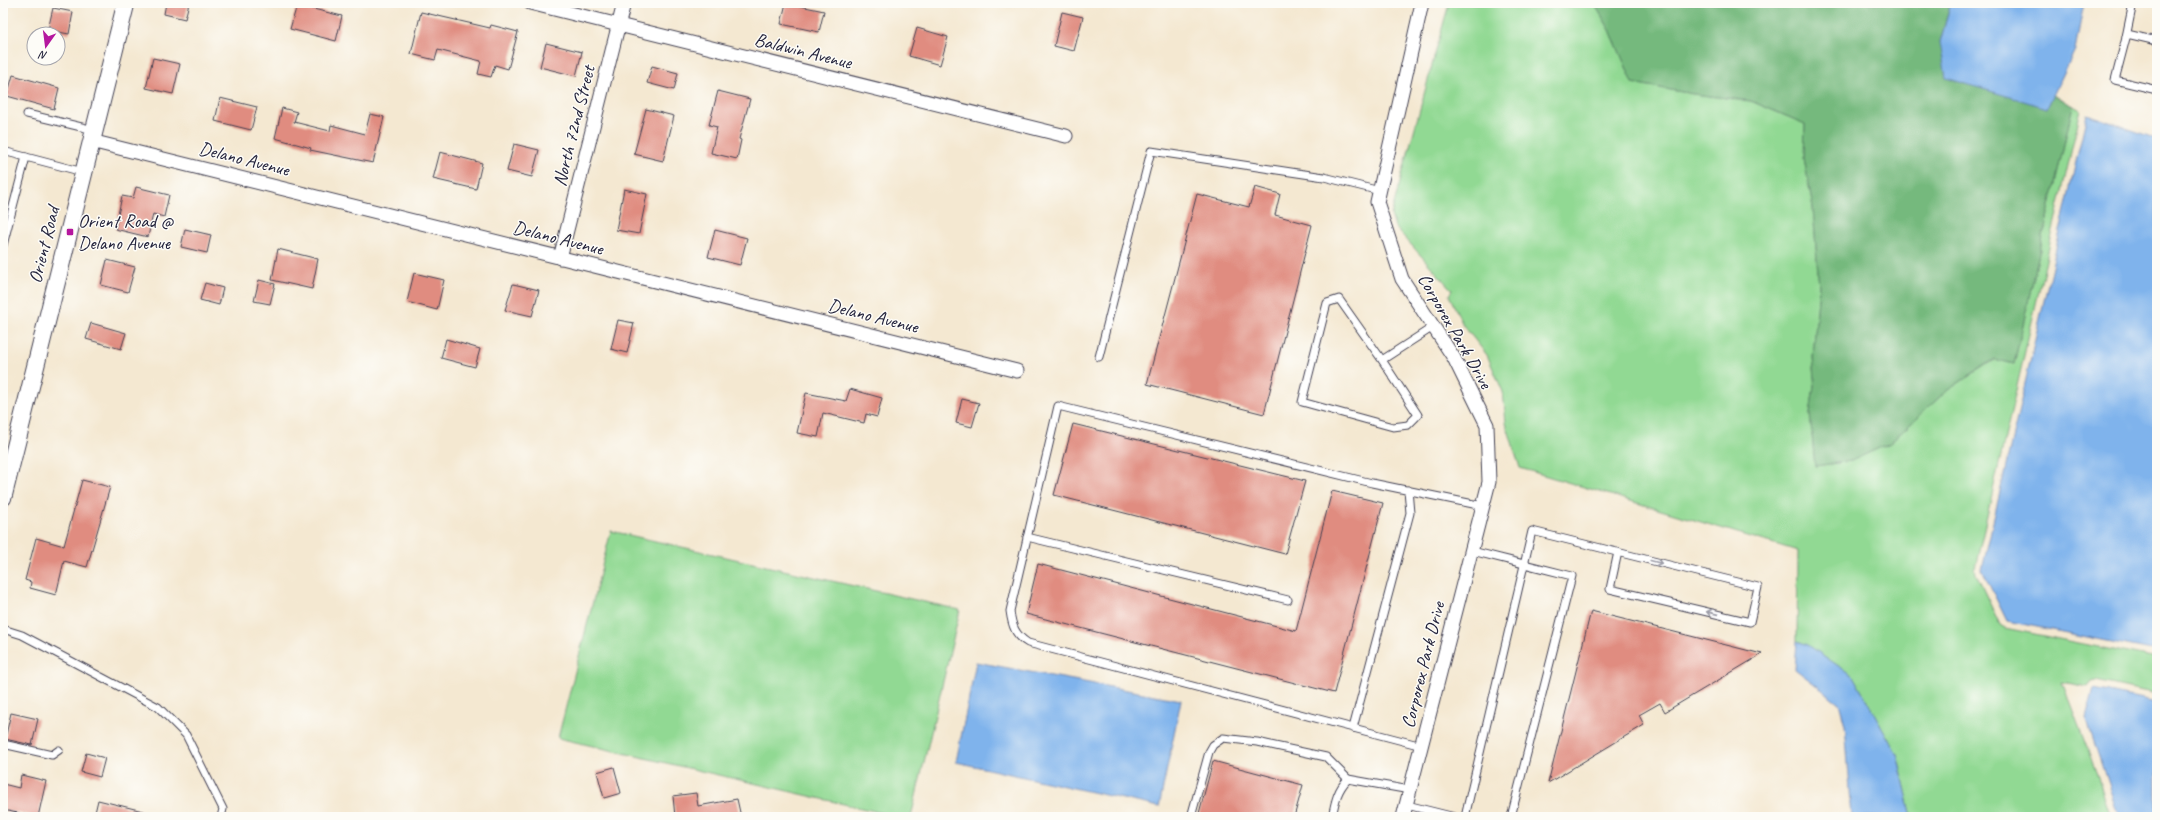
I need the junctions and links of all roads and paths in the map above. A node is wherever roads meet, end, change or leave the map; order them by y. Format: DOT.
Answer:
graph roads {
  1 [pos="126,3"];
  2 [pos="530,3"];
  3 [pos="624,3"];
  4 [pos="1422,3"];
  5 [pos="2133,3"];
  6 [pos="619,25"];
  7 [pos="2126,37"];
  8 [pos="2157,41"];
  9 [pos="2157,90"];
  10 [pos="27,114"];
  11 [pos="92,136"];
  12 [pos="1066,136"];
  13 [pos="3,151"];
  14 [pos="26,157"];
  15 [pos="84,172"];
  16 [pos="1380,191"];
  17 [pos="3,245"];
  18 [pos="560,258"];
  19 [pos="1433,327"];
  20 [pos="1099,357"];
  21 [pos="1382,360"];
  22 [pos="1017,371"];
  23 [pos="1408,490"];
  24 [pos="3,497"];
  25 [pos="1483,506"];
  26 [pos="1027,537"];
  27 [pos="1472,551"];
  28 [pos="1618,552"];
  29 [pos="1524,564"];
  30 [pos="1288,600"];
  31 [pos="3,629"];
  32 [pos="1353,728"];
  33 [pos="3,744"];
  34 [pos="1422,746"];
  35 [pos="59,750"];
  36 [pos="1348,779"];
  37 [pos="1410,790"];
  38 [pos="1405,811"];
  39 [pos="221,817"];
  40 [pos="1191,817"];
  41 [pos="1332,817"];
  42 [pos="1455,817"];
  43 [pos="1465,817"];
  44 [pos="1511,817"];
  1 -- 11 [label="street, Orient Road"];
  2 -- 6 [label="street, Baldwin Avenue"];
  3 -- 6 [label="street, North 72nd Street"];
  4 -- 16 [label="street, Corporex Park Drive"];
  5 -- 7 [label="lane"];
  6 -- 12 [label="street, Baldwin Avenue"];
  6 -- 18 [label="street, North 72nd Street"];
  7 -- 8 [label="lane"];
  7 -- 9 [label="lane"];
  10 -- 11 [label="lane"];
  11 -- 15 [label="street, Orient Road"];
  11 -- 18 [label="street, Delano Avenue"];
  13 -- 14 [label="lane"];
  14 -- 15 [label="lane"];
  14 -- 17 [label="lane"];
  15 -- 24 [label="street, Orient Road"];
  16 -- 19 [label="street, Corporex Park Drive"];
  16 -- 20 [label="lane"];
  18 -- 22 [label="street, Delano Avenue"];
  19 -- 21 [label="lane"];
  19 -- 25 [label="street, Corporex Park Drive"];
  21 -- 21 [label="lane"];
  23 -- 25 [label="lane"];
  23 -- 26 [label="lane"];
  23 -- 32 [label="lane"];
  25 -- 27 [label="street, Corporex Park Drive"];
  26 -- 30 [label="lane"];
  26 -- 32 [label="lane"];
  27 -- 29 [label="lane"];
  27 -- 34 [label="street, Corporex Park Drive"];
  28 -- 28 [label="lane, one-way"];
  28 -- 29 [label="lane"];
  29 -- 43 [label="lane"];
  29 -- 44 [label="lane"];
  31 -- 39 [label="lane"];
  32 -- 34 [label="lane"];
  33 -- 35 [label="lane"];
  34 -- 37 [label="street, Corporex Park Drive"];
  36 -- 37 [label="lane"];
  36 -- 40 [label="lane"];
  36 -- 41 [label="lane"];
  37 -- 38 [label="street, Corporex Park Drive"];
  38 -- 42 [label="lane"];
}
